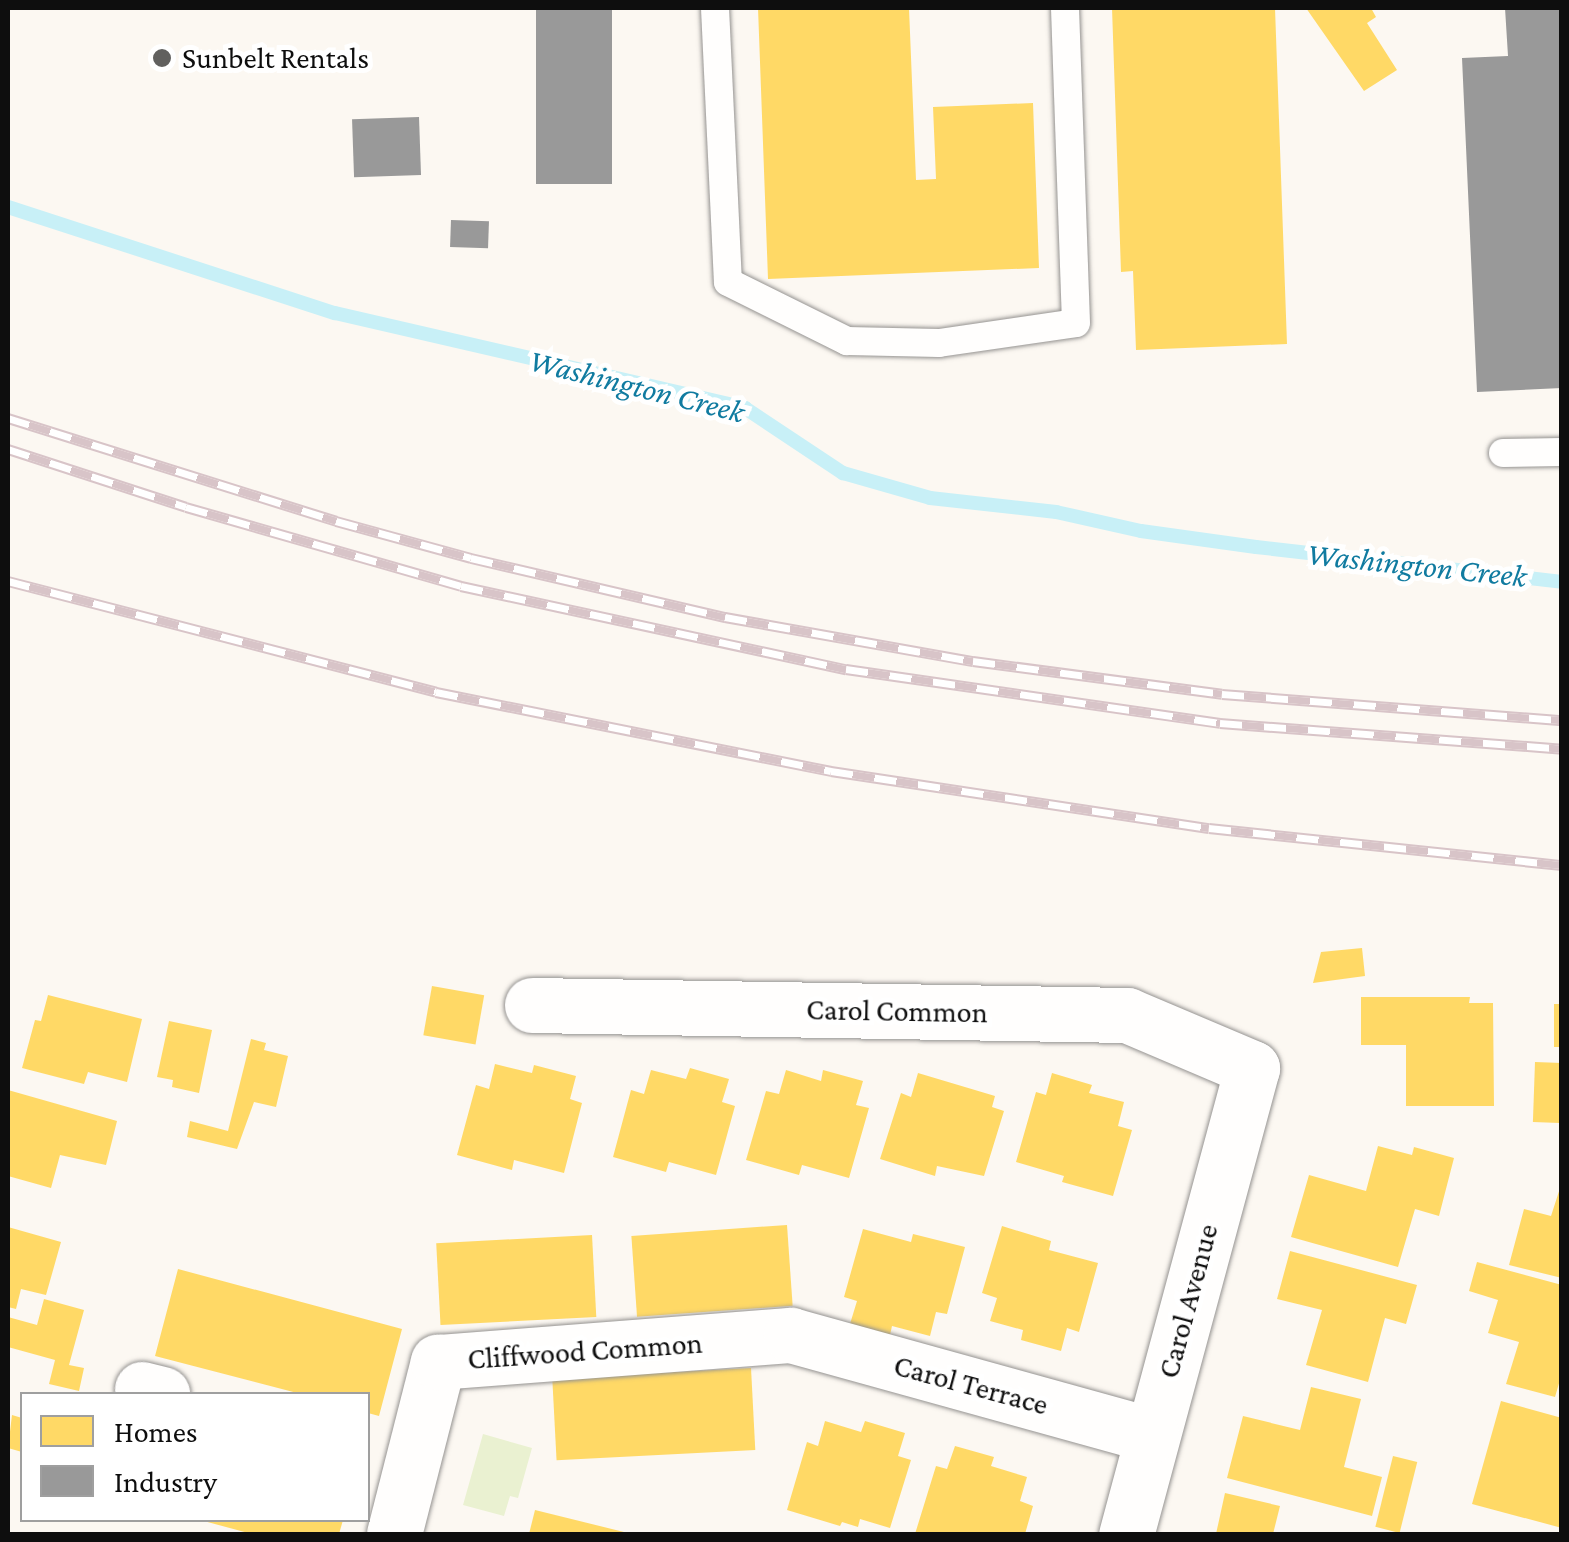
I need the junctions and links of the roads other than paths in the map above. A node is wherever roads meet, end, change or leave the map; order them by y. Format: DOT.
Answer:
graph roads {
  1 [pos="715,8"];
  2 [pos="1064,8"];
  3 [pos="1562,452"];
  4 [pos="1502,453"];
  5 [pos="532,1005"];
  6 [pos="1252,1068"];
  7 [pos="790,1336"];
  8 [pos="1151,1435"];
  9 [pos="390,1455"];
  10 [pos="394,1534"];
  11 [pos="1126,1534"];
  1 -- 2 [label="lane"];
  3 -- 4 [label="lane"];
  5 -- 6 [label="street, Carol Common"];
  6 -- 8 [label="street, Carol Avenue"];
  7 -- 8 [label="street, Carol Terrace"];
  7 -- 9 [label="street, Cliffwood Common"];
  8 -- 11 [label="street, Carol Avenue"];
  9 -- 10 [label="street, Cliffwood Common"];
}
